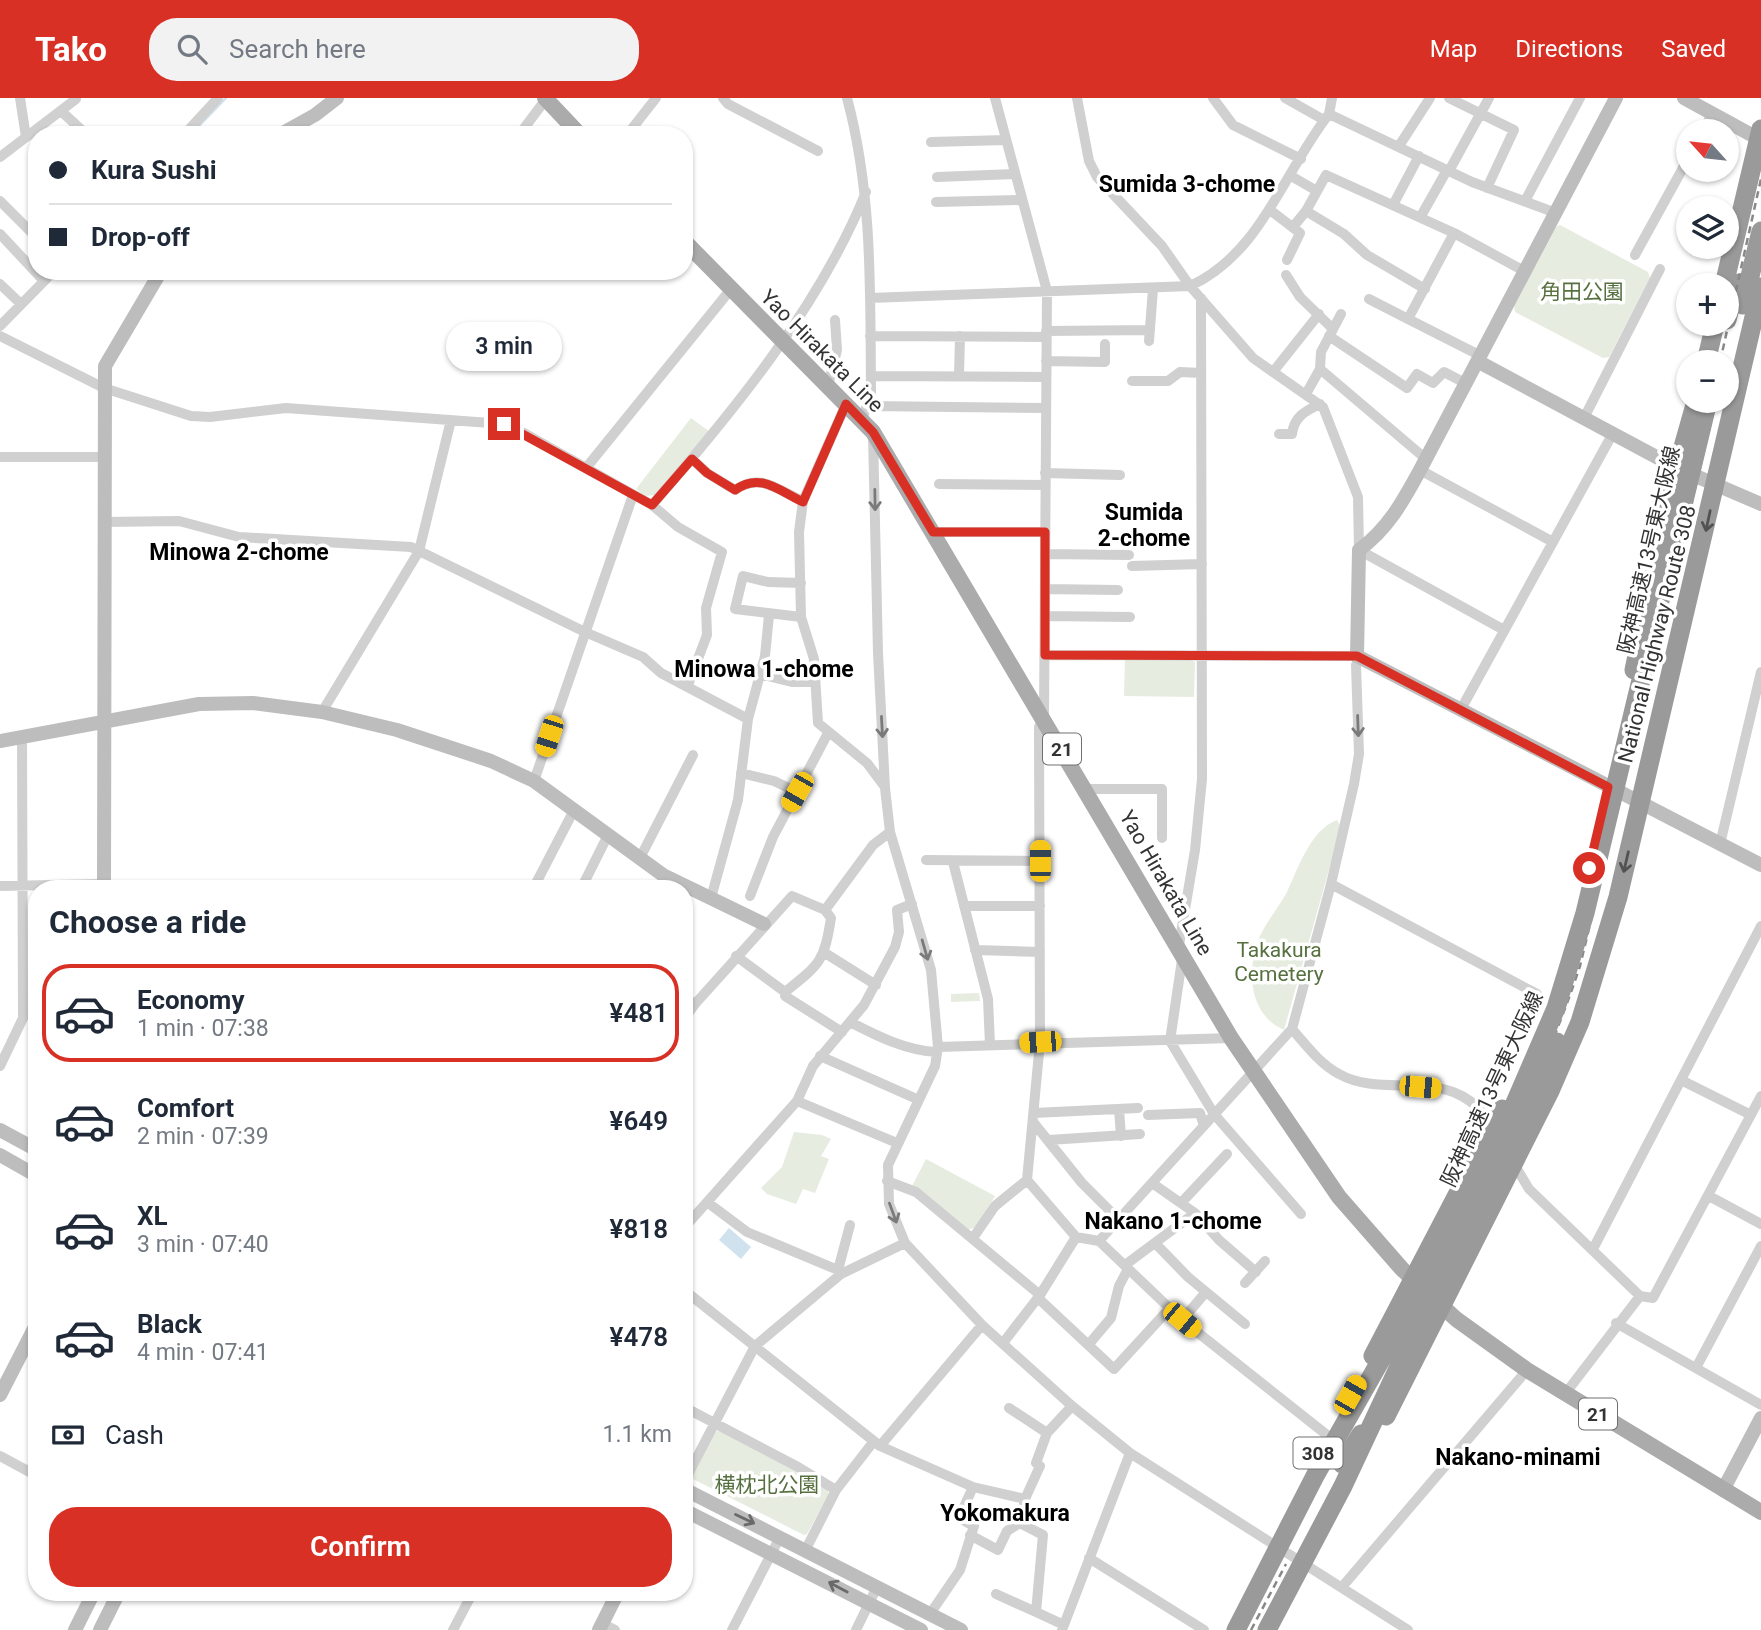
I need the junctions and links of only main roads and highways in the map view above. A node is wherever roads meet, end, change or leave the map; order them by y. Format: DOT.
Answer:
graph roads {
  1 [pos="545,99"];
  2 [pos="571,126"];
  3 [pos="1760,136"];
  4 [pos="1761,179"];
  5 [pos="1761,231"];
  6 [pos="693,250"];
  7 [pos="1727,273"];
  8 [pos="1739,273"];
  9 [pos="1761,288"];
  10 [pos="1733,350"];
  11 [pos="1693,413"];
  12 [pos="1705,413"];
  13 [pos="1718,413"];
  14 [pos="1413,1279"];
  15 [pos="1442,1306"];
  16 [pos="1377,1348"];
  17 [pos="1419,1350"];
  18 [pos="1338,1462"];
  19 [pos="1761,1512"];
  20 [pos="1234,1630"];
  21 [pos="1247,1630"];
  22 [pos="1256,1630"];
  23 [pos="1267,1630"];
  24 [pos="1275,1630"];
  1 -- 2 [label="main road"];
  3 -- 7 [label="highway"];
  4 -- 8 [label="highway"];
  5 -- 10 [label="highway"];
  6 -- 14 [label="main road, Yao Hirakata Line / 21"];
  9 -- 15 [label="highway, National Highway Route 308 / 308, one-way"];
  11 -- 14 [label="highway, National Highway Route 308 / 308"];
  12 -- 20 [label="highway, 阪神高速13号東大阪線, bridge"];
  13 -- 23 [label="highway, 阪神高速13号東大阪線, bridge"];
  14 -- 15 [label="main road, Yao Hirakata Line / 21"];
  14 -- 16 [label="highway, National Highway Route 308 / 308"];
  15 -- 17 [label="highway, National Highway Route 308 / 308"];
  15 -- 19 [label="main road, Yao Hirakata Line / 21"];
  16 -- 18 [label="highway"];
  16 -- 20 [label="highway, National Highway Route 308 / 308"];
  17 -- 18 [label="highway"];
  17 -- 24 [label="highway, National Highway Route 308 / 308"];
  18 -- 21 [label="highway"];
  18 -- 22 [label="highway"];
}
